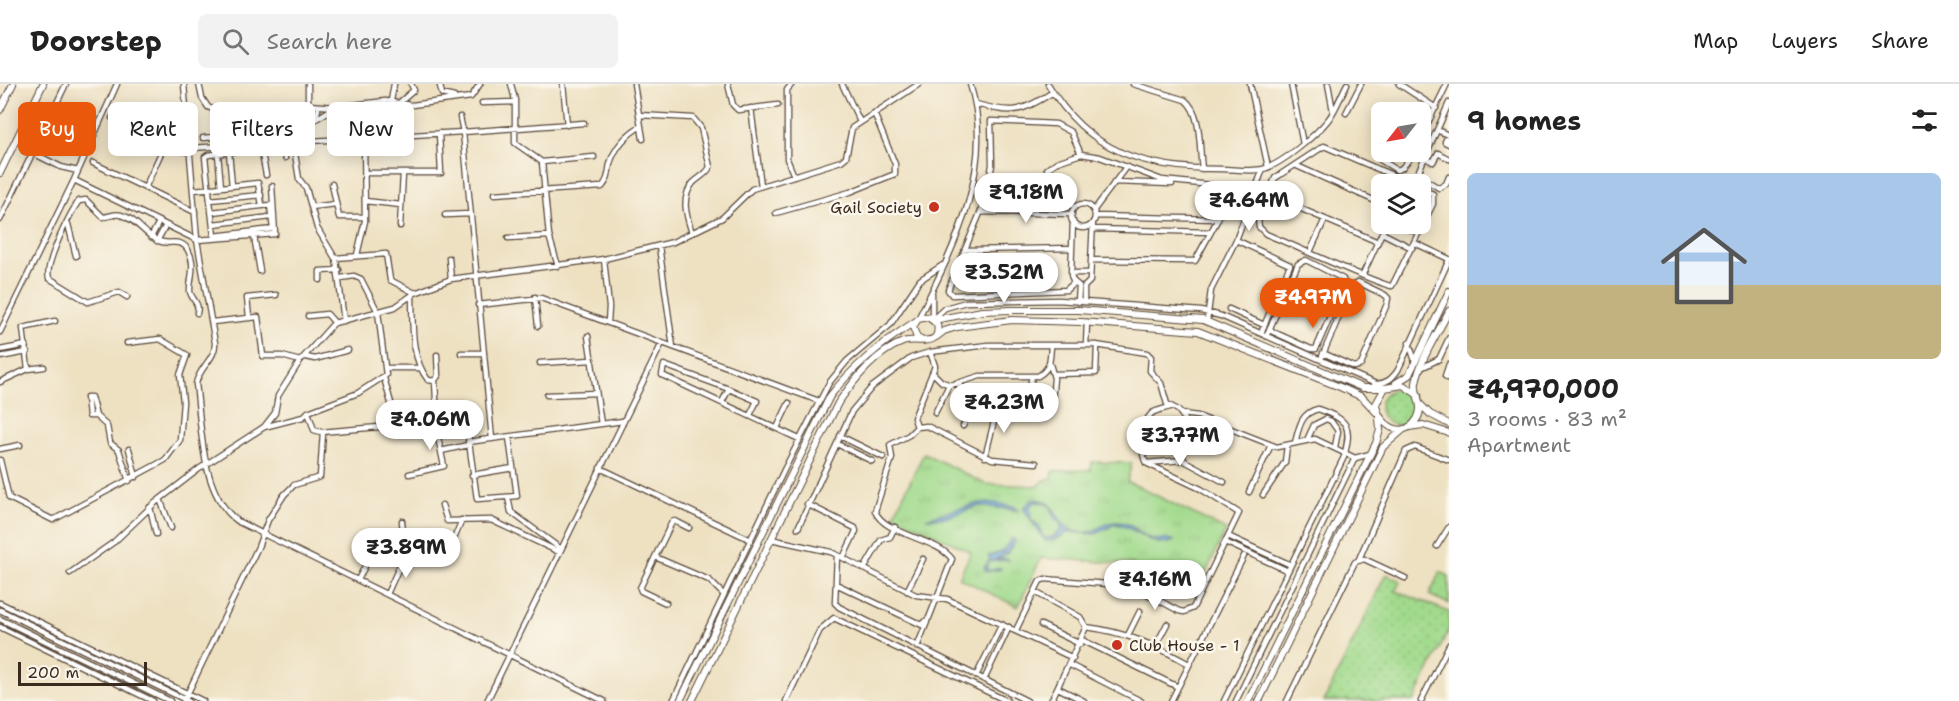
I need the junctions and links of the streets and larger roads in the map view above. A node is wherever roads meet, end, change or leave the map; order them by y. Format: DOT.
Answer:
graph roads {
  1 [pos="13,84"];
  2 [pos="44,84"];
  3 [pos="66,84"];
  4 [pos="117,84"];
  5 [pos="184,84"];
  6 [pos="199,84"];
  7 [pos="308,84"];
  8 [pos="394,84"];
  9 [pos="411,84"];
  10 [pos="480,84"];
  11 [pos="511,84"];
  12 [pos="563,84"];
  13 [pos="634,84"];
  14 [pos="728,84"];
  15 [pos="792,84"];
  16 [pos="842,84"];
  17 [pos="919,84"];
  18 [pos="970,84"];
  19 [pos="1049,84"];
  20 [pos="1132,84"];
  21 [pos="1154,84"];
  22 [pos="1250,84"];
  23 [pos="1292,84"];
  24 [pos="1328,84"];
  25 [pos="1347,84"];
  26 [pos="1361,84"];
  27 [pos="1399,84"];
  28 [pos="1447,84"];
  29 [pos="440,86"];
  30 [pos="1153,91"];
  31 [pos="1053,92"];
  32 [pos="1441,96"];
  33 [pos="462,98"];
  34 [pos="391,101"];
  35 [pos="1449,101"];
  36 [pos="57,102"];
  37 [pos="186,102"];
  38 [pos="308,102"];
  39 [pos="382,102"];
  40 [pos="395,102"];
  41 [pos="400,102"];
  42 [pos="515,102"];
  43 [pos="482,103"];
  44 [pos="976,104"];
  45 [pos="414,105"];
  46 [pos="778,105"];
  47 [pos="210,108"];
  48 [pos="751,108"];
  49 [pos="1436,108"];
  50 [pos="0,110"];
  51 [pos="318,110"];
  52 [pos="1448,110"];
  53 [pos="1333,111"];
  54 [pos="874,112"];
  55 [pos="1346,113"];
  56 [pos="639,115"];
  57 [pos="315,116"];
  58 [pos="460,117"];
  59 [pos="1431,118"];
  60 [pos="860,122"];
  61 [pos="584,123"];
  62 [pos="567,124"];
  63 [pos="641,126"];
  64 [pos="516,129"];
  65 [pos="1437,130"];
  66 [pos="463,132"];
  67 [pos="440,133"];
  68 [pos="414,134"];
  69 [pos="210,137"];
  70 [pos="203,138"];
  71 [pos="643,139"];
  72 [pos="1431,143"];
  73 [pos="1303,144"];
  74 [pos="1449,144"];
  75 [pos="1081,154"];
  76 [pos="32,156"];
  77 [pos="39,156"];
  78 [pos="160,156"];
  79 [pos="191,156"];
  80 [pos="210,156"];
  81 [pos="218,156"];
  82 [pos="229,156"];
  83 [pos="262,156"];
  84 [pos="295,156"];
  85 [pos="365,156"];
  86 [pos="594,157"];
  87 [pos="1449,159"];
  88 [pos="1431,161"];
  89 [pos="542,162"];
  90 [pos="1384,162"];
  91 [pos="1406,162"];
  92 [pos="1422,162"];
  93 [pos="93,163"];
  94 [pos="1296,166"];
  95 [pos="1126,167"];
  96 [pos="1265,168"];
  97 [pos="1202,169"];
  98 [pos="78,171"];
  99 [pos="0,173"];
  100 [pos="365,173"];
  101 [pos="402,174"];
  102 [pos="1385,174"];
  103 [pos="266,175"];
  104 [pos="794,176"];
  105 [pos="1449,177"];
  106 [pos="74,180"];
  107 [pos="1114,182"];
  108 [pos="332,184"];
  109 [pos="1187,185"];
  110 [pos="232,186"];
  111 [pos="272,186"];
  112 [pos="761,186"];
  113 [pos="221,187"];
  114 [pos="145,188"];
  115 [pos="209,188"];
  116 [pos="194,190"];
  117 [pos="545,191"];
  118 [pos="494,194"];
  119 [pos="261,195"];
  120 [pos="1269,195"];
  121 [pos="1065,196"];
  122 [pos="986,199"];
  123 [pos="1371,199"];
  124 [pos="210,200"];
  125 [pos="366,201"];
  126 [pos="1020,201"];
  127 [pos="336,204"];
  128 [pos="401,205"];
  129 [pos="262,206"];
  130 [pos="311,207"];
  131 [pos="1073,211"];
  132 [pos="195,212"];
  133 [pos="212,212"];
  134 [pos="981,212"];
  135 [pos="776,213"];
  136 [pos="1020,213"];
  137 [pos="1094,213"];
  138 [pos="445,214"];
  139 [pos="470,214"];
  140 [pos="272,217"];
  141 [pos="365,217"];
  142 [pos="1218,219"];
  143 [pos="1325,219"];
  144 [pos="0,220"];
  145 [pos="1073,221"];
  146 [pos="159,222"];
  147 [pos="1093,222"];
  148 [pos="68,223"];
  149 [pos="213,224"];
  150 [pos="166,225"];
  151 [pos="400,226"];
  152 [pos="1093,229"];
  153 [pos="1211,232"];
  154 [pos="693,233"];
  155 [pos="1382,234"];
  156 [pos="1385,234"];
  157 [pos="1419,234"];
  158 [pos="254,236"];
  159 [pos="549,236"];
  160 [pos="151,237"];
  161 [pos="508,238"];
  162 [pos="197,240"];
  163 [pos="1236,240"];
  164 [pos="157,241"];
  165 [pos="1378,242"];
  166 [pos="1414,245"];
  167 [pos="659,246"];
  168 [pos="1072,248"];
  169 [pos="965,249"];
  170 [pos="1310,252"];
  171 [pos="357,255"];
  172 [pos="76,256"];
  173 [pos="449,258"];
  174 [pos="336,259"];
  175 [pos="604,259"];
  176 [pos="1091,260"];
  177 [pos="1449,260"];
  178 [pos="944,265"];
  179 [pos="558,266"];
  180 [pos="339,270"];
  181 [pos="260,271"];
  182 [pos="1071,273"];
  183 [pos="1090,273"];
  184 [pos="1363,274"];
  185 [pos="475,275"];
  186 [pos="341,278"];
  187 [pos="451,279"];
  188 [pos="320,280"];
  189 [pos="920,280"];
  190 [pos="1074,283"];
  191 [pos="934,287"];
  192 [pos="1449,291"];
  193 [pos="276,295"];
  194 [pos="414,295"];
  195 [pos="127,297"];
  196 [pos="534,297"];
  197 [pos="1078,302"];
  198 [pos="1084,302"];
  199 [pos="478,305"];
  200 [pos="1229,309"];
  201 [pos="377,310"];
  202 [pos="1449,311"];
  203 [pos="197,313"];
  204 [pos="1208,313"];
  205 [pos="308,316"];
  206 [pos="249,317"];
  207 [pos="933,319"];
  208 [pos="917,320"];
  209 [pos="54,321"];
  210 [pos="344,321"];
  211 [pos="1207,321"];
  212 [pos="212,322"];
  213 [pos="1087,322"];
  214 [pos="335,323"];
  215 [pos="608,323"];
  216 [pos="538,326"];
  217 [pos="1266,328"];
  218 [pos="0,332"];
  219 [pos="1264,335"];
  220 [pos="588,336"];
  221 [pos="1449,338"];
  222 [pos="934,339"];
  223 [pos="923,341"];
  224 [pos="127,343"];
  225 [pos="662,343"];
  226 [pos="1409,343"];
  227 [pos="26,345"];
  228 [pos="1051,345"];
  229 [pos="1086,345"];
  230 [pos="1097,345"];
  231 [pos="673,347"];
  232 [pos="0,350"];
  233 [pos="348,350"];
  234 [pos="930,351"];
  235 [pos="27,352"];
  236 [pos="461,353"];
  237 [pos="484,353"];
  238 [pos="1323,353"];
  239 [pos="437,355"];
  240 [pos="0,357"];
  241 [pos="306,357"];
  242 [pos="1321,359"];
  243 [pos="592,360"];
  244 [pos="847,361"];
  245 [pos="1415,361"];
  246 [pos="300,362"];
  247 [pos="540,363"];
  248 [pos="1050,364"];
  249 [pos="1449,364"];
  250 [pos="1335,365"];
  251 [pos="44,367"];
  252 [pos="387,368"];
  253 [pos="419,368"];
  254 [pos="853,368"];
  255 [pos="1421,368"];
  256 [pos="28,369"];
  257 [pos="933,373"];
  258 [pos="1053,374"];
  259 [pos="1032,376"];
  260 [pos="384,378"];
  261 [pos="1449,379"];
  262 [pos="1346,380"];
  263 [pos="434,381"];
  264 [pos="0,382"];
  265 [pos="956,383"];
  266 [pos="949,385"];
  267 [pos="1388,387"];
  268 [pos="729,389"];
  269 [pos="596,393"];
  270 [pos="547,395"];
  271 [pos="759,395"];
  272 [pos="978,396"];
  273 [pos="1418,396"];
  274 [pos="757,401"];
  275 [pos="819,401"];
  276 [pos="722,402"];
  277 [pos="999,402"];
  278 [pos="1052,402"];
  279 [pos="789,403"];
  280 [pos="1420,404"];
  281 [pos="1170,407"];
  282 [pos="308,412"];
  283 [pos="935,412"];
  284 [pos="1182,414"];
  285 [pos="96,416"];
  286 [pos="750,416"];
  287 [pos="1378,416"];
  288 [pos="434,418"];
  289 [pos="465,421"];
  290 [pos="623,422"];
  291 [pos="1449,423"];
  292 [pos="601,424"];
  293 [pos="963,426"];
  294 [pos="264,427"];
  295 [pos="392,427"];
  296 [pos="917,427"];
  297 [pos="777,428"];
  298 [pos="1406,428"];
  299 [pos="1183,429"];
  300 [pos="322,432"];
  301 [pos="1449,434"];
  302 [pos="509,436"];
  303 [pos="840,436"];
  304 [pos="492,438"];
  305 [pos="799,439"];
  306 [pos="1144,439"];
  307 [pos="1307,440"];
  308 [pos="468,443"];
  309 [pos="1295,443"];
  310 [pos="837,444"];
  311 [pos="20,445"];
  312 [pos="1271,445"];
  313 [pos="1287,446"];
  314 [pos="1335,447"];
  315 [pos="0,449"];
  316 [pos="129,449"];
  317 [pos="441,451"];
  318 [pos="1345,453"];
  319 [pos="1370,454"];
  320 [pos="883,457"];
  321 [pos="985,457"];
  322 [pos="1355,458"];
  323 [pos="0,460"];
  324 [pos="1183,460"];
  325 [pos="1449,460"];
  326 [pos="872,461"];
  327 [pos="1036,463"];
  328 [pos="1146,463"];
  329 [pos="207,464"];
  330 [pos="513,468"];
  331 [pos="600,468"];
  332 [pos="409,474"];
  333 [pos="472,475"];
  334 [pos="136,477"];
  335 [pos="129,481"];
  336 [pos="1224,482"];
  337 [pos="1249,492"];
  338 [pos="1263,495"];
  339 [pos="508,497"];
  340 [pos="160,499"];
  341 [pos="807,504"];
  342 [pos="442,506"];
  343 [pos="150,507"];
  344 [pos="462,520"];
  345 [pos="402,521"];
  346 [pos="895,527"];
  347 [pos="1449,527"];
  348 [pos="171,528"];
  349 [pos="690,528"];
  350 [pos="798,528"];
  351 [pos="261,533"];
  352 [pos="156,534"];
  353 [pos="1228,536"];
  354 [pos="771,539"];
  355 [pos="751,540"];
  356 [pos="1225,542"];
  357 [pos="1437,546"];
  358 [pos="560,550"];
  359 [pos="448,553"];
  360 [pos="837,555"];
  361 [pos="1244,555"];
  362 [pos="654,557"];
  363 [pos="843,558"];
  364 [pos="923,559"];
  365 [pos="1359,559"];
  366 [pos="1291,565"];
  367 [pos="365,566"];
  368 [pos="864,569"];
  369 [pos="1288,571"];
  370 [pos="70,573"];
  371 [pos="1405,578"];
  372 [pos="358,579"];
  373 [pos="836,584"];
  374 [pos="907,591"];
  375 [pos="1035,592"];
  376 [pos="387,594"];
  377 [pos="724,595"];
  378 [pos="939,598"];
  379 [pos="0,603"];
  380 [pos="666,603"];
  381 [pos="0,610"];
  382 [pos="1140,611"];
  383 [pos="927,622"];
  384 [pos="1,623"];
  385 [pos="1002,624"];
  386 [pos="1167,624"];
  387 [pos="1041,625"];
  388 [pos="1009,627"];
  389 [pos="1086,627"];
  390 [pos="1016,630"];
  391 [pos="1128,635"];
  392 [pos="1081,642"];
  393 [pos="992,644"];
  394 [pos="1156,645"];
  395 [pos="1449,645"];
  396 [pos="917,647"];
  397 [pos="999,648"];
  398 [pos="510,653"];
  399 [pos="1073,658"];
  400 [pos="1070,664"];
  401 [pos="1189,664"];
  402 [pos="976,676"];
  403 [pos="984,680"];
  404 [pos="1178,687"];
  405 [pos="1058,688"];
  406 [pos="187,693"];
  407 [pos="186,700"];
  408 [pos="153,701"];
  409 [pos="170,701"];
  410 [pos="203,701"];
  411 [pos="487,701"];
  412 [pos="604,701"];
  413 [pos="673,701"];
  414 [pos="681,701"];
  415 [pos="692,701"];
  416 [pos="786,701"];
  417 [pos="1007,701"];
  418 [pos="1027,701"];
  419 [pos="1051,701"];
  420 [pos="1084,701"];
  421 [pos="1141,701"];
  422 [pos="1171,701"];
  423 [pos="1224,701"];
  424 [pos="1236,701"];
  425 [pos="1248,701"];
  426 [pos="1259,701"];
  427 [pos="1287,701"];
  428 [pos="1421,701"];
  1 -- 50 [label="street"];
  2 -- 99 [label="street"];
  3 -- 36 [label="street"];
  4 -- 98 [label="street"];
  5 -- 37 [label="street"];
  6 -- 47 [label="street"];
  7 -- 38 [label="street"];
  8 -- 34 [label="street"];
  9 -- 41 [label="street"];
  10 -- 33 [label="street"];
  11 -- 42 [label="street"];
  12 -- 62 [label="street"];
  13 -- 56 [label="street"];
  14 -- 48 [label="street"];
  15 -- 104 [label="street"];
  16 -- 60 [label="street"];
  17 -- 54 [label="street"];
  18 -- 44 [label="street"];
  19 -- 31 [label="street"];
  20 -- 30 [label="street"];
  21 -- 30 [label="street"];
  22 -- 96 [label="street"];
  23 -- 73 [label="street"];
  24 -- 53 [label="street"];
  25 -- 53 [label="street"];
  26 -- 55 [label="street"];
  27 -- 49 [label="street"];
  28 -- 32 [label="street"];
  29 -- 33 [label="street"];
  30 -- 97 [label="street"];
  31 -- 44 [label="street"];
  31 -- 97 [label="street"];
  32 -- 35 [label="street"];
  32 -- 49 [label="street"];
  33 -- 45 [label="street"];
  34 -- 39 [label="street"];
  34 -- 40 [label="street"];
  35 -- 52 [label="street"];
  42 -- 43 [label="street"];
  42 -- 64 [label="street"];
  44 -- 178 [label="street"];
  46 -- 48 [label="street"];
  48 -- 112 [label="street"];
  49 -- 59 [label="street"];
  51 -- 57 [label="street"];
  52 -- 65 [label="street"];
  53 -- 73 [label="street"];
  54 -- 60 [label="street"];
  54 -- 135 [label="street"];
  56 -- 63 [label="street"];
  56 -- 154 [label="street"];
  58 -- 66 [label="street"];
  60 -- 104 [label="street"];
  61 -- 62 [label="street"];
  62 -- 64 [label="street"];
  63 -- 71 [label="street"];
  63 -- 117 [label="street"];
  64 -- 66 [label="street"];
  64 -- 89 [label="street"];
  65 -- 72 [label="street"];
  65 -- 74 [label="street"];
  66 -- 67 [label="street"];
  66 -- 139 [label="street"];
  67 -- 68 [label="street"];
  67 -- 101 [label="street"];
  69 -- 70 [label="street"];
  73 -- 96 [label="street"];
  75 -- 95 [label="street"];
  75 -- 121 [label="street"];
  75 -- 122 [label="street"];
  76 -- 144 [label="street"];
  77 -- 98 [label="street"];
  78 -- 114 [label="street"];
  79 -- 116 [label="street"];
  80 -- 115 [label="street"];
  81 -- 113 [label="street"];
  82 -- 110 [label="street"];
  83 -- 103 [label="street"];
  84 -- 130 [label="street"];
  85 -- 100 [label="street"];
  86 -- 89 [label="street"];
  87 -- 88 [label="street"];
  89 -- 117 [label="street"];
  90 -- 91 [label="street"];
  92 -- 105 [label="street"];
  93 -- 114 [label="street"];
  94 -- 102 [label="street"];
  94 -- 120 [label="street"];
  94 -- 123 [label="street"];
  95 -- 107 [label="street"];
  95 -- 109 [label="street"];
  96 -- 97 [label="street"];
  96 -- 163 [label="street"];
  98 -- 106 [label="street"];
  100 -- 101 [label="street"];
  100 -- 125 [label="street"];
  101 -- 128 [label="street"];
  104 -- 112 [label="street"];
  106 -- 146 [label="street"];
  106 -- 218 [label="street"];
  107 -- 109 [label="street"];
  107 -- 137 [label="street"];
  108 -- 127 [label="street"];
  109 -- 142 [label="street"];
  110 -- 113 [label="street"];
  110 -- 119 [label="street"];
  111 -- 158 [label="street"];
  112 -- 154 [label="street"];
  113 -- 115 [label="street"];
  114 -- 132 [label="street"];
  115 -- 116 [label="street"];
  115 -- 124 [label="street"];
  116 -- 132 [label="street"];
  117 -- 118 [label="street"];
  117 -- 159 [label="street"];
  119 -- 124 [label="street"];
  119 -- 129 [label="street"];
  120 -- 143 [label="street"];
  120 -- 170 [label="street"];
  121 -- 126 [label="street"];
  121 -- 131 [label="street"];
  122 -- 126 [label="street"];
  122 -- 134 [label="street"];
  124 -- 133 [label="street"];
  125 -- 128 [label="street"];
  125 -- 141 [label="street"];
  126 -- 136 [label="street"];
  127 -- 130 [label="street"];
  127 -- 141 [label="street"];
  128 -- 151 [label="street"];
  129 -- 133 [label="street"];
  129 -- 140 [label="street"];
  130 -- 174 [label="street"];
  131 -- 136 [label="street"];
  131 -- 137 [label="street"];
  131 -- 145 [label="street"];
  132 -- 162 [label="street"];
  133 -- 149 [label="street"];
  134 -- 136 [label="street"];
  134 -- 169 [label="street"];
  137 -- 142 [label="street"];
  137 -- 147 [label="street"];
  138 -- 139 [label="street"];
  139 -- 185 [label="street"];
  140 -- 149 [label="street"];
  140 -- 149 [label="street"];
  141 -- 171 [label="street"];
  142 -- 153 [label="street"];
  143 -- 165 [label="street"];
  143 -- 170 [label="street"];
  145 -- 147 [label="street"];
  145 -- 168 [label="street"];
  146 -- 150 [label="street"];
  146 -- 160 [label="street"];
  147 -- 152 [label="street"];
  148 -- 160 [label="street"];
  148 -- 172 [label="street"];
  148 -- 195 [label="street"];
  150 -- 162 [label="street"];
  150 -- 164 [label="street"];
  152 -- 153 [label="street"];
  152 -- 176 [label="street"];
  153 -- 176 [label="street"];
  154 -- 167 [label="street"];
  155 -- 165 [label="street"];
  156 -- 166 [label="street"];
  157 -- 166 [label="street"];
  158 -- 162 [label="street"];
  158 -- 181 [label="street"];
  159 -- 161 [label="street"];
  159 -- 179 [label="street"];
  160 -- 164 [label="street"];
  162 -- 212 [label="street"];
  163 -- 204 [label="street"];
  163 -- 217 [label="street"];
  164 -- 203 [label="street"];
  165 -- 184 [label="street"];
  166 -- 177 [label="street"];
  166 -- 184 [label="street"];
  167 -- 175 [label="street"];
  167 -- 231 [label="street"];
  168 -- 169 [label="street"];
  168 -- 182 [label="street"];
  169 -- 190 [label="street"];
  170 -- 184 [label="street"];
  171 -- 174 [label="street"];
  171 -- 194 [label="street"];
  173 -- 187 [label="street"];
  174 -- 180 [label="street"];
  175 -- 179 [label="street"];
  175 -- 215 [label="street"];
  176 -- 183 [label="street"];
  177 -- 226 [label="street"];
  178 -- 189 [label="street"];
  178 -- 191 [label="street"];
  179 -- 185 [label="street"];
  180 -- 186 [label="street"];
  180 -- 188 [label="street"];
  182 -- 183 [label="street"];
  182 -- 190 [label="street"];
  183 -- 198 [label="street"];
  185 -- 187 [label="street"];
  185 -- 199 [label="street"];
  186 -- 201 [label="street"];
  186 -- 210 [label="street"];
  187 -- 194 [label="street"];
  189 -- 191 [label="street"];
  189 -- 244 [label="street"];
  190 -- 197 [label="street"];
  191 -- 207 [label="street"];
  191 -- 208 [label="street"];
  192 -- 245 [label="street"];
  193 -- 206 [label="street"];
  194 -- 201 [label="street"];
  194 -- 253 [label="street"];
  196 -- 199 [label="street"];
  196 -- 215 [label="street"];
  196 -- 216 [label="street"];
  197 -- 198 [label="street"];
  197 -- 207 [label="street"];
  198 -- 204 [label="street"];
  199 -- 237 [label="street"];
  200 -- 217 [label="street"];
  201 -- 210 [label="street"];
  201 -- 252 [label="street"];
  202 -- 255 [label="street"];
  204 -- 211 [label="street"];
  204 -- 219 [label="street"];
  205 -- 214 [label="street"];
  206 -- 212 [label="street"];
  206 -- 246 [label="street"];
  207 -- 208 [label="street"];
  207 -- 211 [label="street"];
  207 -- 222 [label="street"];
  208 -- 223 [label="street"];
  208 -- 254 [label="street"];
  209 -- 227 [label="street"];
  210 -- 214 [label="street"];
  211 -- 262 [label="street"];
  212 -- 329 [label="street"];
  213 -- 222 [label="street"];
  213 -- 229 [label="street"];
  213 -- 287 [label="street"];
  214 -- 241 [label="street"];
  215 -- 225 [label="street"];
  217 -- 217 [label="street"];
  217 -- 219 [label="street"];
  219 -- 242 [label="street"];
  220 -- 243 [label="street"];
  221 -- 255 [label="street"];
  222 -- 223 [label="street"];
  223 -- 354 [label="street"];
  224 -- 334 [label="street"];
  225 -- 231 [label="street"];
  225 -- 290 [label="street"];
  226 -- 245 [label="street"];
  226 -- 250 [label="street"];
  227 -- 232 [label="street"];
  227 -- 235 [label="street"];
  228 -- 229 [label="street"];
  228 -- 234 [label="street"];
  228 -- 248 [label="street"];
  229 -- 230 [label="street"];
  230 -- 258 [label="street"];
  230 -- 281 [label="street"];
  231 -- 275 [label="street"];
  233 -- 241 [label="street"];
  234 -- 257 [label="street"];
  234 -- 303 [label="street"];
  235 -- 240 [label="street"];
  235 -- 256 [label="street"];
  236 -- 237 [label="street"];
  237 -- 304 [label="street"];
  238 -- 238 [label="street"];
  238 -- 242 [label="street"];
  239 -- 263 [label="street"];
  241 -- 246 [label="street"];
  242 -- 250 [label="street"];
  243 -- 247 [label="street"];
  243 -- 269 [label="street"];
  244 -- 254 [label="street"];
  244 -- 275 [label="street"];
  245 -- 267 [label="street"];
  246 -- 294 [label="street"];
  248 -- 258 [label="street"];
  248 -- 259 [label="street"];
  249 -- 261 [label="street"];
  250 -- 262 [label="street"];
  251 -- 256 [label="street"];
  252 -- 253 [label="street"];
  252 -- 260 [label="street"];
  253 -- 263 [label="street"];
  254 -- 414 [label="street"];
  255 -- 273 [label="street"];
  256 -- 264 [label="street"];
  257 -- 266 [label="street"];
  257 -- 296 [label="street"];
  258 -- 278 [label="street"];
  259 -- 265 [label="street"];
  259 -- 277 [label="street"];
  260 -- 282 [label="street"];
  260 -- 295 [label="street"];
  262 -- 267 [label="street"];
  263 -- 288 [label="street"];
  265 -- 266 [label="street"];
  265 -- 272 [label="street"];
  266 -- 283 [label="street"];
  267 -- 273 [label="street"];
  267 -- 287 [label="street"];
  268 -- 274 [label="street"];
  268 -- 276 [label="street"];
  268 -- 276 [label="street"];
  269 -- 270 [label="street"];
  269 -- 292 [label="street"];
  271 -- 274 [label="street"];
  272 -- 277 [label="street"];
  272 -- 293 [label="street"];
  273 -- 280 [label="street"];
  274 -- 286 [label="street"];
  275 -- 305 [label="street"];
  276 -- 286 [label="street"];
  277 -- 321 [label="street"];
  279 -- 297 [label="street"];
  280 -- 291 [label="street"];
  280 -- 298 [label="street"];
  281 -- 284 [label="street"];
  281 -- 306 [label="street"];
  282 -- 294 [label="street"];
  282 -- 300 [label="street"];
  284 -- 299 [label="street"];
  284 -- 312 [label="street"];
  285 -- 335 [label="street"];
  286 -- 297 [label="street"];
  287 -- 298 [label="street"];
  287 -- 319 [label="street"];
  288 -- 295 [label="street"];
  288 -- 317 [label="street"];
  289 -- 308 [label="street"];
  290 -- 292 [label="street"];
  290 -- 331 [label="street"];
  292 -- 302 [label="street"];
  294 -- 329 [label="street"];
  295 -- 300 [label="street"];
  296 -- 321 [label="street"];
  296 -- 346 [label="street"];
  297 -- 305 [label="street"];
  298 -- 301 [label="street"];
  298 -- 426 [label="street"];
  299 -- 306 [label="street"];
  299 -- 324 [label="street"];
  300 -- 351 [label="street"];
  302 -- 304 [label="street"];
  302 -- 330 [label="street"];
  303 -- 310 [label="street"];
  303 -- 320 [label="street"];
  304 -- 308 [label="street"];
  305 -- 355 [label="street"];
  306 -- 328 [label="street"];
  307 -- 309 [label="street"];
  307 -- 314 [label="street"];
  307 -- 314 [label="street"];
  308 -- 317 [label="street"];
  308 -- 333 [label="street"];
  309 -- 313 [label="street"];
  309 -- 318 [label="street"];
  310 -- 326 [label="street"];
  310 -- 341 [label="street"];
  311 -- 315 [label="street"];
  312 -- 313 [label="street"];
  312 -- 337 [label="street"];
  313 -- 338 [label="street"];
  314 -- 318 [label="street"];
  316 -- 334 [label="street"];
  317 -- 332 [label="street"];
  318 -- 322 [label="street"];
  318 -- 366 [label="street"];
  319 -- 322 [label="street"];
  319 -- 425 [label="street"];
  321 -- 327 [label="street"];
  322 -- 424 [label="street"];
  323 -- 335 [label="street"];
  324 -- 328 [label="street"];
  324 -- 336 [label="street"];
  325 -- 365 [label="street"];
  328 -- 353 [label="street"];
  329 -- 340 [label="street"];
  329 -- 351 [label="street"];
  330 -- 333 [label="street"];
  330 -- 339 [label="street"];
  331 -- 355 [label="street"];
  331 -- 358 [label="street"];
  333 -- 339 [label="street"];
  334 -- 335 [label="street"];
  339 -- 358 [label="street"];
  340 -- 343 [label="street"];
  340 -- 348 [label="street"];
  341 -- 350 [label="street"];
  341 -- 363 [label="street"];
  342 -- 344 [label="street"];
  343 -- 352 [label="street"];
  343 -- 370 [label="street"];
  344 -- 358 [label="street"];
  344 -- 359 [label="street"];
  345 -- 376 [label="street"];
  346 -- 368 [label="street"];
  346 -- 378 [label="street"];
  347 -- 357 [label="street"];
  349 -- 362 [label="street"];
  351 -- 372 [label="street"];
  351 -- 406 [label="street"];
  353 -- 356 [label="street"];
  353 -- 366 [label="street"];
  354 -- 360 [label="street"];
  354 -- 415 [label="street"];
  355 -- 377 [label="street"];
  356 -- 369 [label="street"];
  356 -- 375 [label="street"];
  358 -- 398 [label="street"];
  360 -- 363 [label="street"];
  360 -- 373 [label="street"];
  361 -- 401 [label="street"];
  362 -- 377 [label="street"];
  362 -- 380 [label="street"];
  363 -- 368 [label="street"];
  364 -- 374 [label="street"];
  365 -- 371 [label="street"];
  365 -- 427 [label="street"];
  366 -- 369 [label="street"];
  367 -- 372 [label="street"];
  368 -- 374 [label="street"];
  369 -- 423 [label="street"];
  372 -- 376 [label="street"];
  373 -- 383 [label="street"];
  373 -- 396 [label="street"];
  374 -- 378 [label="street"];
  375 -- 389 [label="street"];
  375 -- 390 [label="street"];
  376 -- 398 [label="street"];
  377 -- 413 [label="street"];
  378 -- 383 [label="street"];
  378 -- 385 [label="street"];
  379 -- 406 [label="street"];
  381 -- 407 [label="street"];
  382 -- 391 [label="street"];
  383 -- 396 [label="street"];
  384 -- 408 [label="street"];
  384 -- 409 [label="street"];
  385 -- 388 [label="street"];
  385 -- 393 [label="street"];
  386 -- 394 [label="street"];
  387 -- 392 [label="street"];
  388 -- 390 [label="street"];
  388 -- 397 [label="street"];
  389 -- 391 [label="street"];
  389 -- 392 [label="street"];
  390 -- 399 [label="street"];
  391 -- 394 [label="street"];
  392 -- 399 [label="street"];
  392 -- 404 [label="street"];
  393 -- 397 [label="street"];
  393 -- 402 [label="street"];
  394 -- 401 [label="street"];
  395 -- 428 [label="street"];
  396 -- 402 [label="street"];
  397 -- 403 [label="street"];
  398 -- 411 [label="street"];
  398 -- 412 [label="street"];
  399 -- 400 [label="street"];
  400 -- 405 [label="street"];
  400 -- 421 [label="street"];
  401 -- 404 [label="street"];
  402 -- 403 [label="street"];
  403 -- 418 [label="street"];
  404 -- 422 [label="street"];
  405 -- 419 [label="street"];
  405 -- 420 [label="street"];
  406 -- 407 [label="street"];
  406 -- 410 [label="street"];
  416 -- 417 [label="street"];
}
